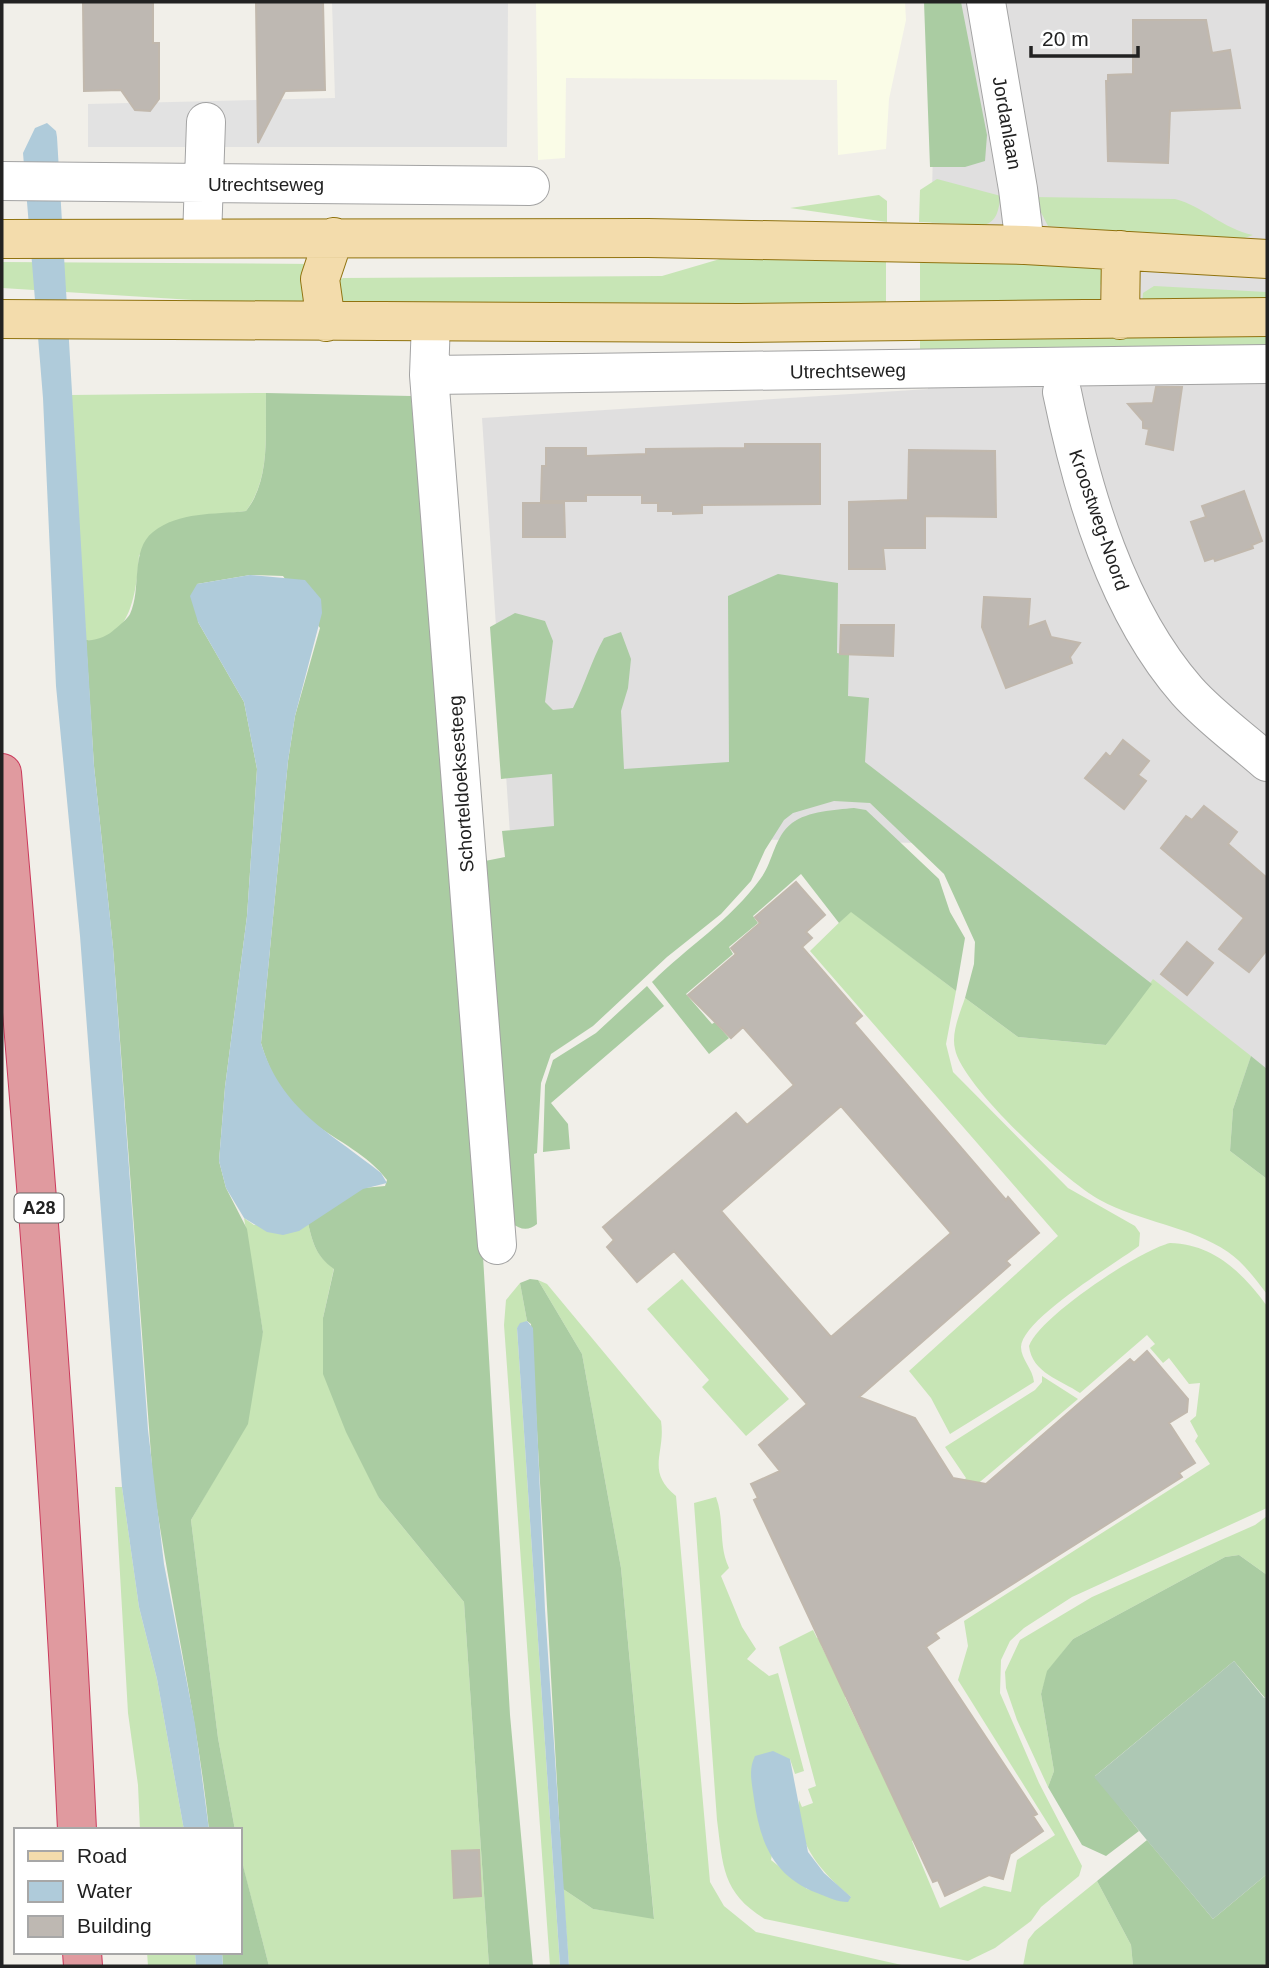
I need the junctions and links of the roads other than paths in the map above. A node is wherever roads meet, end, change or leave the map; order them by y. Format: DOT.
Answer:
graph roads {
  1 [pos="986,2"];
  2 [pos="206,122"];
  3 [pos="2,181"];
  4 [pos="206,183"];
  5 [pos="530,187"];
  6 [pos="334,237"];
  7 [pos="202,238"];
  8 [pos="2,239"];
  9 [pos="1025,244"];
  10 [pos="1121,250"];
  11 [pos="1267,259"];
  12 [pos="1267,317"];
  13 [pos="2,319"];
  14 [pos="1120,320"];
  15 [pos="326,322"];
  16 [pos="431,322"];
  17 [pos="1267,364"];
  18 [pos="429,375"];
  19 [pos="1062,392"];
  20 [pos="1267,762"];
  21 [pos="2,773"];
  22 [pos="497,1245"];
  23 [pos="77,1828"];
  1 -- 9 [label="street, Jordanlaan"];
  2 -- 4 [label="street"];
  3 -- 4 [label="street, Utrechtseweg"];
  4 -- 5 [label="street, Utrechtseweg"];
  4 -- 7 [label="street"];
  6 -- 7 [label="main road"];
  6 -- 9 [label="main road"];
  6 -- 15 [label="main road"];
  7 -- 8 [label="main road"];
  9 -- 10 [label="main road"];
  10 -- 11 [label="main road"];
  10 -- 14 [label="main road"];
  12 -- 14 [label="main road"];
  13 -- 15 [label="main road"];
  14 -- 16 [label="main road"];
  15 -- 16 [label="main road"];
  16 -- 18 [label="street, Schorteldoeksesteeg"];
  17 -- 18 [label="street, Utrechtseweg"];
  18 -- 22 [label="street, Schorteldoeksesteeg"];
  19 -- 20 [label="street, Kroostweg-Noord"];
  21 -- 23 [label="highway, A28"];
}
